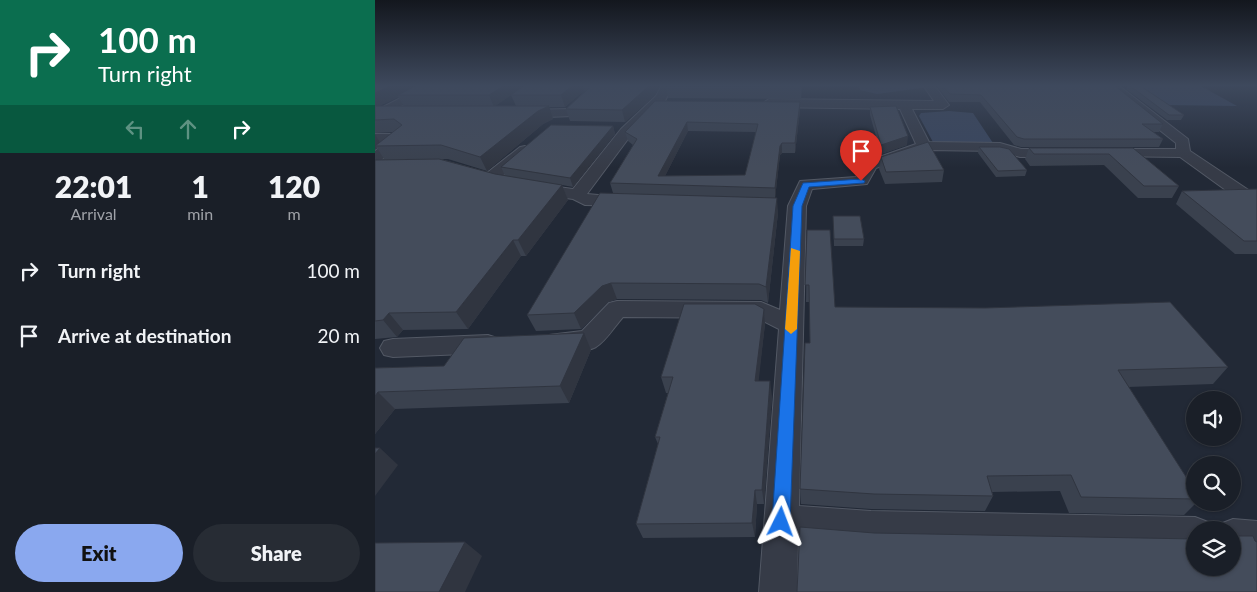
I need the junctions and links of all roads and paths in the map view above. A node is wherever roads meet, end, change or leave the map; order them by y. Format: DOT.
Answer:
graph roads {
  1 [pos="408,113"];
  2 [pos="507,113"];
  3 [pos="644,113"];
  4 [pos="909,113"];
  5 [pos="1145,113"];
  6 [pos="378,114"];
  7 [pos="569,114"];
  8 [pos="611,127"];
  9 [pos="549,128"];
  10 [pos="631,128"];
  11 [pos="375,138"];
  12 [pos="536,141"];
  13 [pos="924,146"];
  14 [pos="1183,153"];
  15 [pos="375,158"];
  16 [pos="375,167"];
  17 [pos="393,167"];
  18 [pos="578,195"];
  19 [pos="1244,195"];
  20 [pos="644,202"];
  21 [pos="791,326"];
  22 [pos="539,342"];
  23 [pos="510,343"];
  24 [pos="393,348"];
  25 [pos="781,522"];
  26 [pos="1186,535"];
  27 [pos="1241,537"];
  28 [pos="1257,538"];
  29 [pos="778,592"];
  1 -- 6 [label="street"];
  2 -- 7 [label="street"];
  3 -- 10 [label="street"];
  4 -- 13 [label="street"];
  5 -- 14 [label="street"];
  7 -- 9 [label="street"];
  8 -- 10 [label="street"];
  10 -- 18 [label="street"];
  11 -- 15 [label="street"];
  12 -- 18 [label="street"];
  13 -- 14 [label="street"];
  13 -- 21 [label="street"];
  14 -- 19 [label="street"];
  16 -- 17 [label="street"];
  18 -- 20 [label="street"];
  21 -- 22 [label="street"];
  21 -- 25 [label="street"];
  23 -- 24 [label="street"];
  25 -- 26 [label="street"];
  25 -- 29 [label="street"];
  27 -- 28 [label="street"];
}
